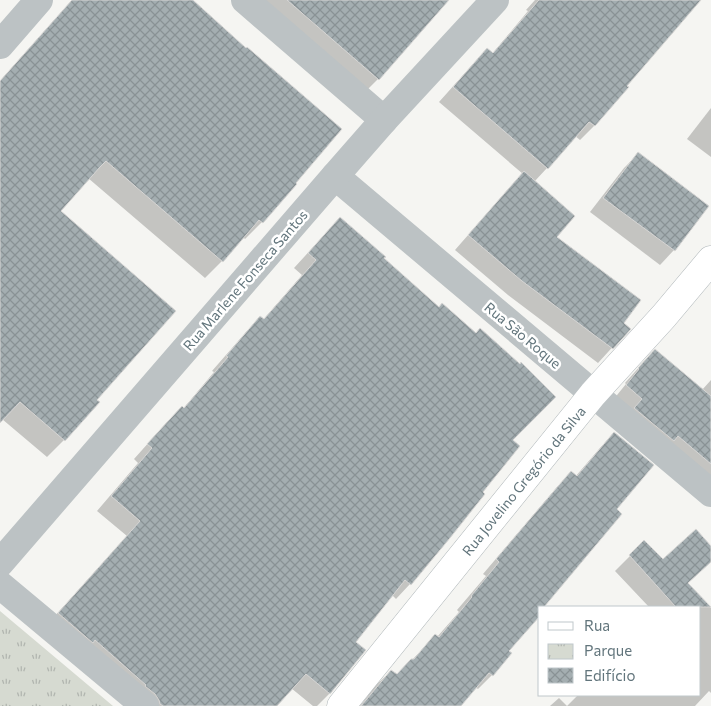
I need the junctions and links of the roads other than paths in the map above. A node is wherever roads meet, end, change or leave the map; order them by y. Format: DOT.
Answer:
graph roads {
  1 [pos="39,0"];
  2 [pos="245,0"];
  3 [pos="495,0"];
  4 [pos="0,46"];
  5 [pos="384,120"];
  6 [pos="335,176"];
  7 [pos="711,260"];
  8 [pos="593,394"];
  9 [pos="711,494"];
  10 [pos="0,563"];
  11 [pos="0,584"];
  12 [pos="145,706"];
  13 [pos="341,706"];
  1 -- 4 [label="street"];
  2 -- 5 [label="street"];
  3 -- 5 [label="street, Rua Marlene Fonseca Santos"];
  5 -- 6 [label="street, Rua Marlene Fonseca Santos"];
  6 -- 8 [label="street, Rua São Roque"];
  6 -- 10 [label="street, Rua Marlene Fonseca Santos"];
  7 -- 8 [label="street, Rua Jovelino Gregório da Silva"];
  8 -- 9 [label="street, Rua São Roque"];
  8 -- 13 [label="street, Rua Jovelino Gregório da Silva"];
  11 -- 12 [label="street"];
}
